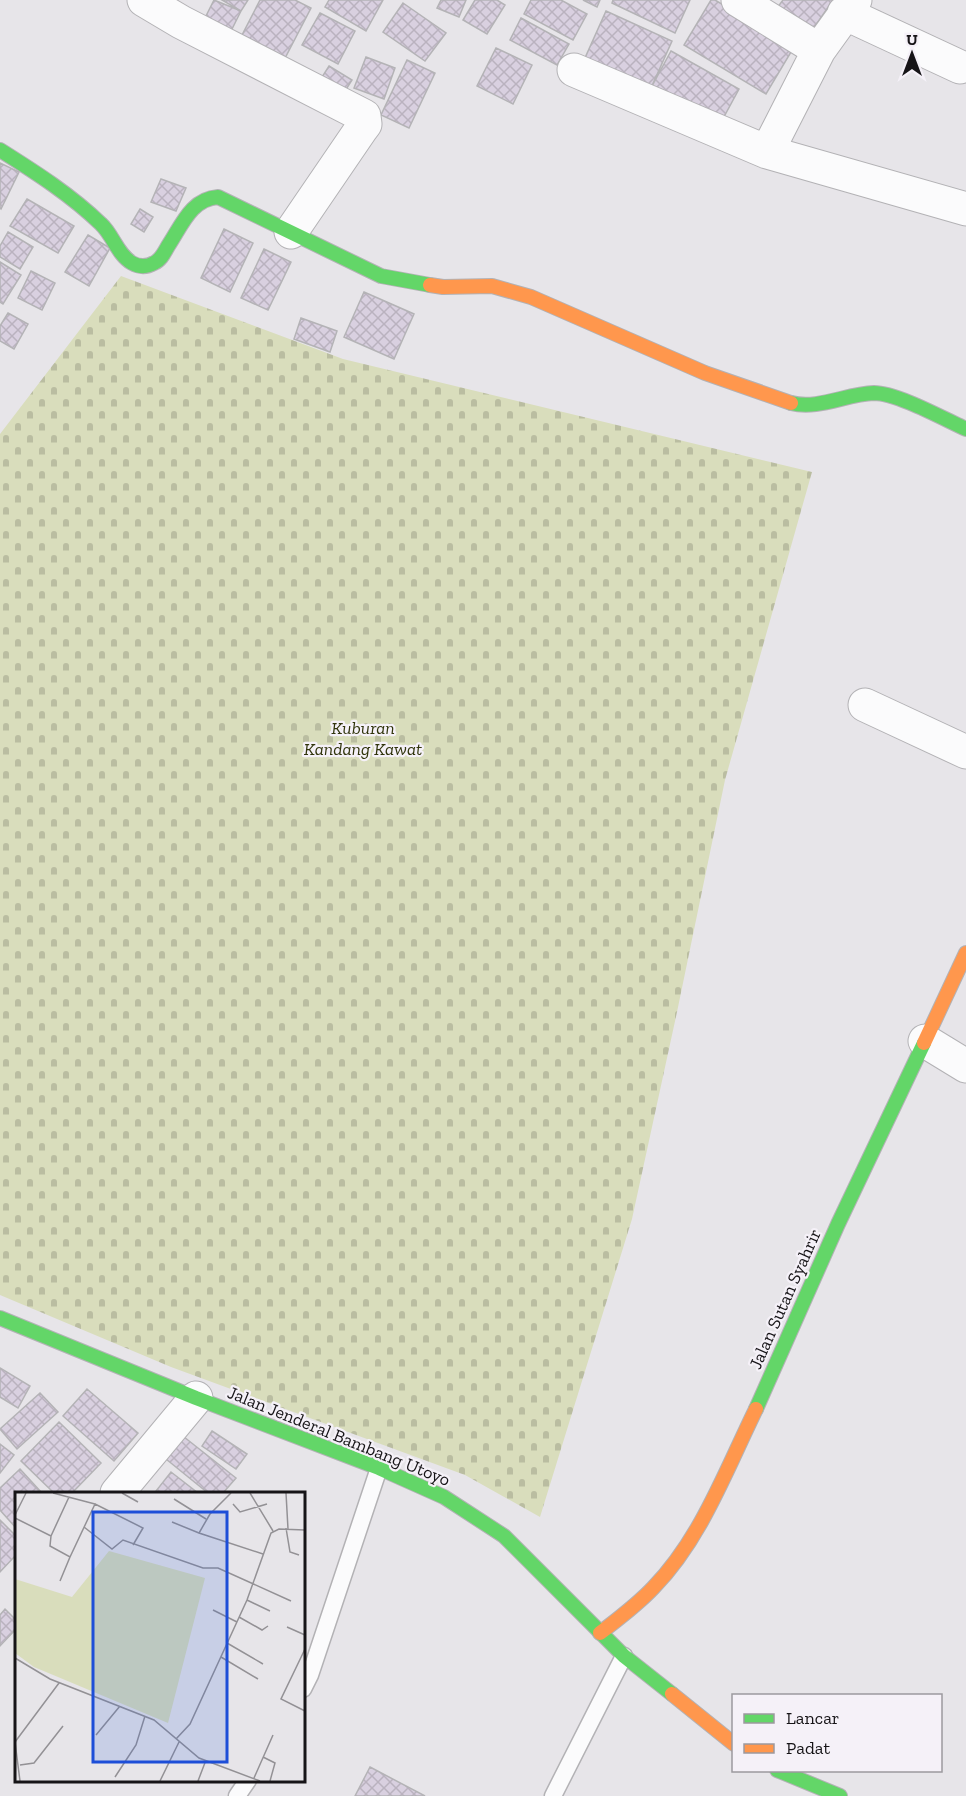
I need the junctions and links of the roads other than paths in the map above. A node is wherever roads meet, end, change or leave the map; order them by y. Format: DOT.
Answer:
graph roads {
  1 [pos="144,0"];
  2 [pos="738,0"];
  3 [pos="850,6"];
  4 [pos="819,50"];
  5 [pos="960,67"];
  6 [pos="574,70"];
  7 [pos="0,150"];
  8 [pos="767,152"];
  9 [pos="966,209"];
  10 [pos="291,232"];
  11 [pos="966,429"];
  12 [pos="865,705"];
  13 [pos="966,752"];
  14 [pos="966,953"];
  15 [pos="925,1041"];
  16 [pos="966,1066"];
  17 [pos="0,1318"];
  18 [pos="196,1398"];
  19 [pos="379,1468"];
  20 [pos="118,1492"];
  21 [pos="600,1633"];
  22 [pos="624,1656"];
  23 [pos="304,1687"];
  24 [pos="732,1742"];
  25 [pos="781,1772"];
  26 [pos="247,1781"];
  27 [pos="822,1793"];
  28 [pos="237,1796"];
  29 [pos="553,1796"];
  1 -- 10 [label="street"];
  2 -- 4 [label="street"];
  3 -- 4 [label="street"];
  3 -- 5 [label="street"];
  4 -- 8 [label="street"];
  6 -- 8 [label="street"];
  7 -- 10 [label="street"];
  8 -- 9 [label="street"];
  10 -- 11 [label="street"];
  12 -- 13 [label="street"];
  14 -- 15 [label="street, Jalan Sutan Syahrir"];
  15 -- 16 [label="street"];
  15 -- 21 [label="street, Jalan Sutan Syahrir"];
  17 -- 18 [label="street, Jalan Jenderal Bambang Utoyo"];
  18 -- 19 [label="street, Jalan Jenderal Bambang Utoyo"];
  18 -- 20 [label="street"];
  19 -- 21 [label="street, Jalan Jenderal Bambang Utoyo"];
  19 -- 23 [label="lane"];
  21 -- 22 [label="street, Jalan Jenderal Bambang Utoyo"];
  22 -- 24 [label="street, Jalan Jenderal Bambang Utoyo"];
  22 -- 29 [label="lane"];
  25 -- 27 [label="street"];
  26 -- 28 [label="lane"];
}
